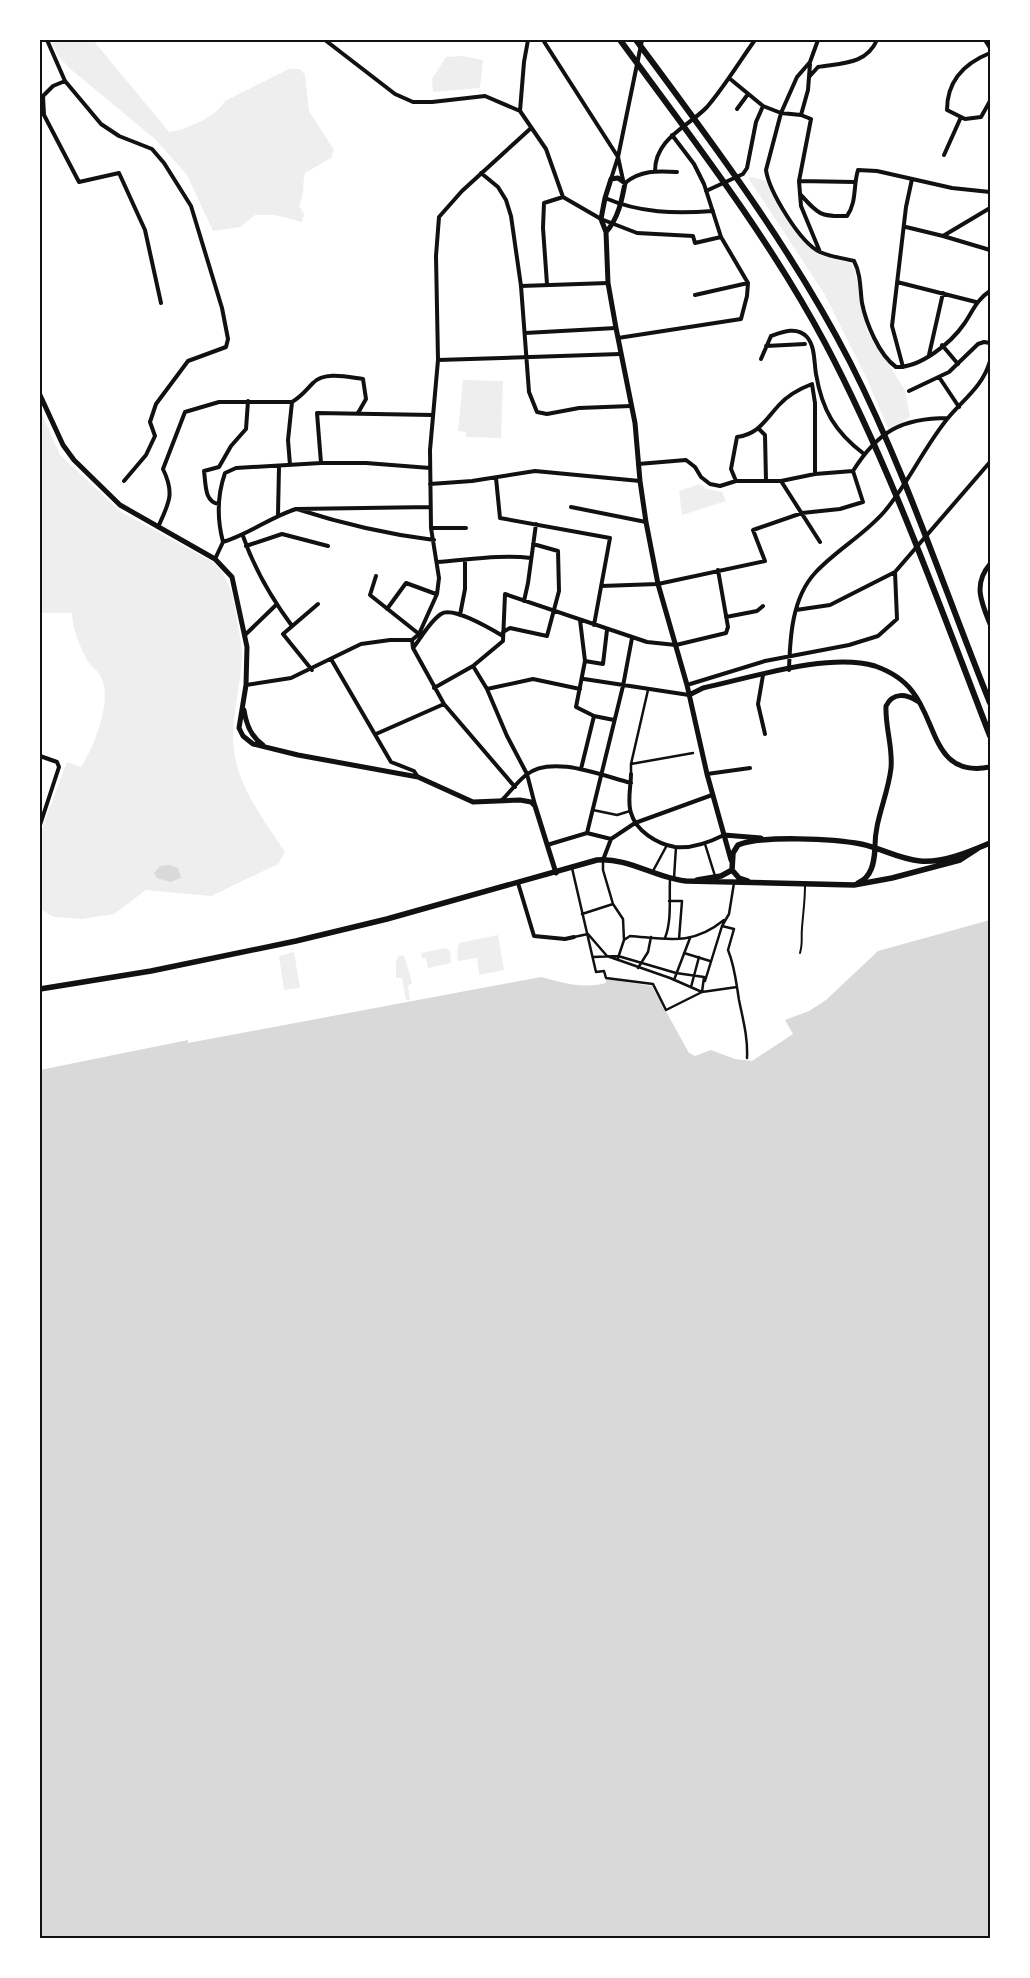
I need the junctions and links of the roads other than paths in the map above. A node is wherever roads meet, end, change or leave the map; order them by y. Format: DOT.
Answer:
graph roads {
  1 [pos="47,40"];
  2 [pos="325,40"];
  3 [pos="528,40"];
  4 [pos="542,40"];
  5 [pos="620,40"];
  6 [pos="636,40"];
  7 [pos="642,40"];
  8 [pos="755,40"];
  9 [pos="818,40"];
  10 [pos="876,40"];
  11 [pos="985,40"];
  12 [pos="990,48"];
  13 [pos="990,53"];
  14 [pos="810,62"];
  15 [pos="809,77"];
  16 [pos="729,78"];
  17 [pos="65,81"];
  18 [pos="748,94"];
  19 [pos="990,101"];
  20 [pos="763,106"];
  21 [pos="737,109"];
  22 [pos="520,111"];
  23 [pos="781,113"];
  24 [pos="800,115"];
  25 [pos="961,117"];
  26 [pos="530,129"];
  27 [pos="672,135"];
  28 [pos="944,155"];
  29 [pos="618,157"];
  30 [pos="655,170"];
  31 [pos="481,172"];
  32 [pos="678,172"];
  33 [pos="612,179"];
  34 [pos="912,179"];
  35 [pos="624,181"];
  36 [pos="799,181"];
  37 [pos="855,182"];
  38 [pos="706,191"];
  39 [pos="990,192"];
  40 [pos="800,194"];
  41 [pos="563,196"];
  42 [pos="605,198"];
  43 [pos="621,204"];
  44 [pos="990,208"];
  45 [pos="713,211"];
  46 [pos="602,219"];
  47 [pos="613,223"];
  48 [pos="906,227"];
  49 [pos="606,232"];
  50 [pos="943,236"];
  51 [pos="721,237"];
  52 [pos="990,250"];
  53 [pos="820,252"];
  54 [pos="898,282"];
  55 [pos="547,284"];
  56 [pos="608,284"];
  57 [pos="748,284"];
  58 [pos="521,286"];
  59 [pos="990,291"];
  60 [pos="943,294"];
  61 [pos="695,295"];
  62 [pos="976,302"];
  63 [pos="161,303"];
  64 [pos="616,328"];
  65 [pos="525,333"];
  66 [pos="618,338"];
  67 [pos="990,343"];
  68 [pos="805,344"];
  69 [pos="942,345"];
  70 [pos="766,346"];
  71 [pos="620,354"];
  72 [pos="929,355"];
  73 [pos="527,356"];
  74 [pos="438,360"];
  75 [pos="761,360"];
  76 [pos="990,361"];
  77 [pos="958,364"];
  78 [pos="903,366"];
  79 [pos="939,377"];
  80 [pos="909,391"];
  81 [pos="40,395"];
  82 [pos="248,401"];
  83 [pos="292,402"];
  84 [pos="631,406"];
  85 [pos="959,407"];
  86 [pos="358,413"];
  87 [pos="433,415"];
  88 [pos="948,418"];
  89 [pos="759,429"];
  90 [pos="864,454"];
  91 [pos="990,462"];
  92 [pos="322,463"];
  93 [pos="638,464"];
  94 [pos="290,465"];
  95 [pos="279,467"];
  96 [pos="430,468"];
  97 [pos="853,471"];
  98 [pos="815,474"];
  99 [pos="496,478"];
  100 [pos="124,481"];
  101 [pos="640,481"];
  102 [pos="766,481"];
  103 [pos="781,481"];
  104 [pos="736,482"];
  105 [pos="430,484"];
  106 [pos="219,504"];
  107 [pos="431,507"];
  108 [pos="571,507"];
  109 [pos="296,509"];
  110 [pos="802,514"];
  111 [pos="278,515"];
  112 [pos="646,522"];
  113 [pos="536,524"];
  114 [pos="158,527"];
  115 [pos="431,528"];
  116 [pos="466,528"];
  117 [pos="243,536"];
  118 [pos="434,540"];
  119 [pos="224,542"];
  120 [pos="820,542"];
  121 [pos="533,544"];
  122 [pos="246,546"];
  123 [pos="328,546"];
  124 [pos="531,558"];
  125 [pos="215,559"];
  126 [pos="465,560"];
  127 [pos="437,562"];
  128 [pos="990,564"];
  129 [pos="718,570"];
  130 [pos="895,572"];
  131 [pos="376,576"];
  132 [pos="658,584"];
  133 [pos="601,586"];
  134 [pos="436,594"];
  135 [pos="524,601"];
  136 [pos="318,604"];
  137 [pos="276,605"];
  138 [pos="763,606"];
  139 [pos="387,609"];
  140 [pos="796,610"];
  141 [pos="554,611"];
  142 [pos="460,615"];
  143 [pos="726,617"];
  144 [pos="580,620"];
  145 [pos="990,624"];
  146 [pos="594,625"];
  147 [pos="292,626"];
  148 [pos="607,630"];
  149 [pos="245,634"];
  150 [pos="418,634"];
  151 [pos="503,634"];
  152 [pos="632,638"];
  153 [pos="412,640"];
  154 [pos="676,644"];
  155 [pos="413,648"];
  156 [pos="789,656"];
  157 [pos="331,658"];
  158 [pos="585,661"];
  159 [pos="473,666"];
  160 [pos="312,670"];
  161 [pos="789,670"];
  162 [pos="763,675"];
  163 [pos="584,679"];
  164 [pos="246,685"];
  165 [pos="687,685"];
  166 [pos="623,686"];
  167 [pos="434,688"];
  168 [pos="487,689"];
  169 [pos="580,689"];
  170 [pos="648,690"];
  171 [pos="690,695"];
  172 [pos="920,702"];
  173 [pos="990,703"];
  174 [pos="444,704"];
  175 [pos="243,706"];
  176 [pos="594,716"];
  177 [pos="614,720"];
  178 [pos="376,734"];
  179 [pos="765,734"];
  180 [pos="990,736"];
  181 [pos="268,748"];
  182 [pos="693,753"];
  183 [pos="40,756"];
  184 [pos="631,764"];
  185 [pos="990,767"];
  186 [pos="750,768"];
  187 [pos="581,769"];
  188 [pos="527,774"];
  189 [pos="631,774"];
  190 [pos="707,774"];
  191 [pos="600,775"];
  192 [pos="418,777"];
  193 [pos="631,783"];
  194 [pos="515,787"];
  195 [pos="712,795"];
  196 [pos="500,802"];
  197 [pos="535,806"];
  198 [pos="593,810"];
  199 [pos="630,811"];
  200 [pos="636,823"];
  201 [pos="40,825"];
  202 [pos="587,833"];
  203 [pos="724,835"];
  204 [pos="762,838"];
  205 [pos="611,839"];
  206 [pos="990,843"];
  207 [pos="668,844"];
  208 [pos="705,844"];
  209 [pos="547,845"];
  210 [pos="676,847"];
  211 [pos="875,849"];
  212 [pos="977,849"];
  213 [pos="603,860"];
  214 [pos="731,860"];
  215 [pos="572,868"];
  216 [pos="732,870"];
  217 [pos="556,873"];
  218 [pos="652,874"];
  219 [pos="715,877"];
  220 [pos="672,879"];
  221 [pos="686,881"];
  222 [pos="751,882"];
  223 [pos="518,883"];
  224 [pos="734,883"];
  225 [pos="804,884"];
  226 [pos="854,885"];
  227 [pos="669,901"];
  228 [pos="613,904"];
  229 [pos="582,914"];
  230 [pos="726,919"];
  231 [pos="722,926"];
  232 [pos="588,934"];
  233 [pos="574,937"];
  234 [pos="651,937"];
  235 [pos="666,938"];
  236 [pos="690,938"];
  237 [pos="679,939"];
  238 [pos="624,940"];
  239 [pos="684,953"];
  240 [pos="800,953"];
  241 [pos="607,956"];
  242 [pos="593,957"];
  243 [pos="699,957"];
  244 [pos="618,958"];
  245 [pos="710,961"];
  246 [pos="642,963"];
  247 [pos="638,968"];
  248 [pos="676,973"];
  249 [pos="694,975"];
  250 [pos="674,980"];
  251 [pos="691,987"];
  252 [pos="737,987"];
  253 [pos="40,989"];
  254 [pos="702,992"];
  255 [pos="747,1058"];
  1 -- 17 [label="street"];
  2 -- 22 [label="street"];
  3 -- 22 [label="street"];
  4 -- 29 [label="street"];
  5 -- 180 [label="highway"];
  6 -- 173 [label="highway"];
  7 -- 29 [label="street"];
  8 -- 16 [label="street"];
  9 -- 14 [label="street"];
  10 -- 15 [label="street"];
  11 -- 12 [label="street"];
  13 -- 25 [label="street"];
  14 -- 15 [label="street"];
  14 -- 23 [label="street"];
  15 -- 24 [label="street"];
  16 -- 18 [label="street"];
  16 -- 27 [label="street"];
  17 -- 63 [label="street"];
  17 -- 100 [label="street"];
  18 -- 20 [label="street"];
  18 -- 21 [label="street"];
  19 -- 25 [label="street"];
  20 -- 23 [label="street"];
  20 -- 38 [label="street"];
  22 -- 26 [label="street"];
  23 -- 24 [label="street"];
  23 -- 53 [label="street"];
  24 -- 36 [label="street"];
  25 -- 28 [label="street"];
  26 -- 31 [label="street"];
  26 -- 41 [label="street"];
  27 -- 30 [label="street"];
  27 -- 38 [label="street"];
  29 -- 33 [label="street"];
  29 -- 35 [label="street"];
  30 -- 32 [label="street"];
  30 -- 35 [label="street"];
  31 -- 58 [label="street"];
  31 -- 74 [label="street"];
  33 -- 35 [label="main road"];
  33 -- 42 [label="main road"];
  34 -- 37 [label="street"];
  34 -- 39 [label="street"];
  34 -- 48 [label="street"];
  35 -- 43 [label="main road"];
  36 -- 37 [label="street"];
  36 -- 40 [label="street"];
  37 -- 40 [label="street"];
  38 -- 45 [label="street"];
  40 -- 53 [label="street"];
  41 -- 46 [label="street"];
  41 -- 55 [label="street"];
  42 -- 43 [label="street"];
  42 -- 46 [label="main road"];
  43 -- 45 [label="street"];
  43 -- 47 [label="main road"];
  44 -- 50 [label="street"];
  45 -- 51 [label="street"];
  46 -- 47 [label="street"];
  46 -- 49 [label="main road"];
  47 -- 49 [label="main road"];
  47 -- 51 [label="street"];
  48 -- 50 [label="street"];
  48 -- 54 [label="street"];
  49 -- 56 [label="main road"];
  50 -- 52 [label="street"];
  51 -- 57 [label="street"];
  53 -- 78 [label="street"];
  54 -- 60 [label="street"];
  54 -- 78 [label="street"];
  55 -- 56 [label="street"];
  55 -- 58 [label="street"];
  56 -- 64 [label="main road"];
  57 -- 61 [label="street"];
  57 -- 66 [label="street"];
  58 -- 65 [label="street"];
  59 -- 62 [label="street"];
  60 -- 62 [label="street"];
  60 -- 72 [label="street"];
  62 -- 69 [label="street"];
  64 -- 65 [label="street"];
  64 -- 66 [label="main road"];
  65 -- 73 [label="street"];
  66 -- 71 [label="main road"];
  67 -- 77 [label="street"];
  68 -- 70 [label="street"];
  69 -- 72 [label="street"];
  69 -- 77 [label="street"];
  70 -- 75 [label="street"];
  70 -- 90 [label="street"];
  71 -- 73 [label="street"];
  71 -- 84 [label="main road"];
  72 -- 78 [label="street"];
  73 -- 74 [label="street"];
  73 -- 84 [label="street"];
  74 -- 87 [label="street"];
  76 -- 85 [label="street"];
  77 -- 79 [label="street"];
  79 -- 80 [label="street"];
  79 -- 85 [label="street"];
  81 -- 114 [label="main road"];
  82 -- 83 [label="street"];
  82 -- 106 [label="street"];
  82 -- 114 [label="street"];
  83 -- 86 [label="street"];
  83 -- 94 [label="street"];
  84 -- 93 [label="main road"];
  85 -- 88 [label="street"];
  86 -- 87 [label="street"];
  86 -- 92 [label="street"];
  87 -- 96 [label="street"];
  88 -- 90 [label="street"];
  88 -- 140 [label="street"];
  89 -- 98 [label="street"];
  89 -- 102 [label="street"];
  89 -- 104 [label="street"];
  90 -- 97 [label="street"];
  91 -- 130 [label="street"];
  92 -- 94 [label="street"];
  92 -- 96 [label="street"];
  93 -- 101 [label="main road"];
  93 -- 104 [label="street"];
  94 -- 95 [label="street"];
  95 -- 106 [label="street"];
  95 -- 111 [label="street"];
  96 -- 105 [label="street"];
  97 -- 98 [label="street"];
  97 -- 110 [label="street"];
  98 -- 103 [label="street"];
  99 -- 101 [label="street"];
  99 -- 105 [label="street"];
  99 -- 113 [label="street"];
  101 -- 112 [label="main road"];
  102 -- 103 [label="street"];
  102 -- 104 [label="street"];
  103 -- 110 [label="street"];
  105 -- 107 [label="street"];
  106 -- 119 [label="street"];
  107 -- 109 [label="street"];
  107 -- 115 [label="street"];
  108 -- 112 [label="street"];
  109 -- 111 [label="street"];
  109 -- 118 [label="street"];
  110 -- 120 [label="street"];
  110 -- 129 [label="street"];
  111 -- 117 [label="street"];
  112 -- 132 [label="main road"];
  113 -- 121 [label="street"];
  113 -- 133 [label="street"];
  114 -- 125 [label="main road"];
  115 -- 116 [label="street"];
  115 -- 118 [label="street"];
  117 -- 119 [label="street"];
  117 -- 122 [label="street"];
  118 -- 127 [label="street"];
  119 -- 125 [label="street"];
  121 -- 124 [label="street"];
  121 -- 141 [label="street"];
  122 -- 123 [label="street"];
  122 -- 137 [label="street"];
  124 -- 126 [label="street"];
  124 -- 135 [label="street"];
  125 -- 149 [label="main road"];
  126 -- 127 [label="street"];
  126 -- 142 [label="street"];
  127 -- 134 [label="street"];
  128 -- 145 [label="main road"];
  129 -- 132 [label="street"];
  129 -- 143 [label="street"];
  130 -- 140 [label="street"];
  130 -- 156 [label="street"];
  131 -- 139 [label="street"];
  132 -- 133 [label="street"];
  132 -- 154 [label="main road"];
  133 -- 146 [label="street"];
  134 -- 139 [label="street"];
  134 -- 150 [label="street"];
  135 -- 141 [label="street"];
  135 -- 151 [label="street"];
  136 -- 147 [label="street"];
  137 -- 147 [label="street"];
  137 -- 149 [label="street"];
  138 -- 143 [label="street"];
  139 -- 150 [label="street"];
  140 -- 156 [label="street"];
  141 -- 144 [label="street"];
  141 -- 151 [label="street"];
  142 -- 151 [label="street"];
  142 -- 155 [label="street"];
  143 -- 154 [label="street"];
  144 -- 146 [label="street"];
  144 -- 158 [label="street"];
  146 -- 148 [label="street"];
  147 -- 160 [label="street"];
  148 -- 152 [label="street"];
  148 -- 158 [label="street"];
  149 -- 164 [label="main road"];
  150 -- 153 [label="street"];
  151 -- 159 [label="street"];
  152 -- 154 [label="street"];
  152 -- 166 [label="street"];
  153 -- 155 [label="street"];
  153 -- 157 [label="street"];
  154 -- 165 [label="main road"];
  155 -- 167 [label="street"];
  156 -- 161 [label="street"];
  156 -- 165 [label="street"];
  157 -- 160 [label="street"];
  157 -- 178 [label="street"];
  158 -- 163 [label="street"];
  159 -- 167 [label="street"];
  159 -- 168 [label="street"];
  160 -- 164 [label="street"];
  161 -- 162 [label="main road"];
  161 -- 172 [label="main road"];
  162 -- 171 [label="main road"];
  162 -- 179 [label="street"];
  163 -- 166 [label="street"];
  163 -- 169 [label="street"];
  164 -- 175 [label="main road"];
  165 -- 171 [label="main road"];
  166 -- 170 [label="street"];
  166 -- 177 [label="street"];
  167 -- 174 [label="street"];
  168 -- 169 [label="street"];
  168 -- 188 [label="street"];
  169 -- 176 [label="street"];
  170 -- 171 [label="street"];
  170 -- 184 [label="street"];
  171 -- 190 [label="main road"];
  172 -- 185 [label="main road"];
  172 -- 211 [label="main road"];
  174 -- 178 [label="street"];
  174 -- 194 [label="street"];
  175 -- 181 [label="main road"];
  175 -- 181 [label="main road"];
  176 -- 177 [label="street"];
  176 -- 187 [label="street"];
  177 -- 191 [label="street"];
  178 -- 192 [label="street"];
  181 -- 192 [label="main road"];
  182 -- 184 [label="street"];
  183 -- 201 [label="street"];
  184 -- 189 [label="street"];
  186 -- 190 [label="street"];
  187 -- 188 [label="street"];
  187 -- 191 [label="street"];
  188 -- 194 [label="street"];
  188 -- 197 [label="street"];
  189 -- 193 [label="street"];
  190 -- 195 [label="main road"];
  191 -- 193 [label="street"];
  191 -- 198 [label="street"];
  192 -- 196 [label="main road"];
  193 -- 199 [label="street"];
  194 -- 196 [label="street"];
  195 -- 200 [label="street"];
  195 -- 203 [label="main road"];
  196 -- 197 [label="main road"];
  197 -- 209 [label="main road"];
  198 -- 199 [label="street"];
  198 -- 202 [label="street"];
  199 -- 200 [label="street"];
  200 -- 205 [label="street"];
  200 -- 207 [label="street"];
  202 -- 205 [label="street"];
  202 -- 209 [label="street"];
  203 -- 204 [label="main road"];
  203 -- 208 [label="street"];
  203 -- 214 [label="main road"];
  204 -- 211 [label="main road"];
  204 -- 214 [label="main road"];
  205 -- 213 [label="street"];
  206 -- 212 [label="main road"];
  207 -- 210 [label="street"];
  207 -- 218 [label="street"];
  208 -- 210 [label="street"];
  208 -- 219 [label="street"];
  209 -- 217 [label="main road"];
  210 -- 220 [label="street"];
  211 -- 212 [label="main road"];
  211 -- 226 [label="main road"];
  212 -- 226 [label="main road"];
  213 -- 215 [label="main road"];
  213 -- 218 [label="main road"];
  213 -- 228 [label="street"];
  214 -- 216 [label="main road"];
  215 -- 217 [label="main road"];
  215 -- 229 [label="street"];
  216 -- 219 [label="main road"];
  216 -- 222 [label="main road"];
  217 -- 223 [label="main road"];
  218 -- 220 [label="main road"];
  219 -- 221 [label="main road"];
  220 -- 221 [label="main road"];
  220 -- 227 [label="street"];
  221 -- 224 [label="main road"];
  222 -- 224 [label="main road"];
  222 -- 225 [label="main road"];
  223 -- 233 [label="street"];
  223 -- 253 [label="main road"];
  224 -- 230 [label="street"];
  225 -- 226 [label="main road"];
  225 -- 240 [label="lane"];
  227 -- 235 [label="street"];
  227 -- 237 [label="street"];
  228 -- 229 [label="street"];
  228 -- 238 [label="street"];
  229 -- 232 [label="street"];
  230 -- 231 [label="street"];
  230 -- 236 [label="street"];
  231 -- 245 [label="street"];
  231 -- 252 [label="street"];
  232 -- 233 [label="street"];
  232 -- 241 [label="street"];
  232 -- 242 [label="street"];
  234 -- 235 [label="street"];
  234 -- 238 [label="street"];
  234 -- 246 [label="street"];
  235 -- 237 [label="street"];
  236 -- 237 [label="street"];
  236 -- 239 [label="street"];
  238 -- 244 [label="street"];
  239 -- 243 [label="street"];
  239 -- 248 [label="street"];
  241 -- 242 [label="street"];
  241 -- 244 [label="street"];
  242 -- 254 [label="street"];
  243 -- 245 [label="street"];
  243 -- 249 [label="street"];
  244 -- 246 [label="street"];
  244 -- 247 [label="street"];
  245 -- 254 [label="street"];
  246 -- 247 [label="street"];
  246 -- 248 [label="street"];
  247 -- 250 [label="street"];
  248 -- 249 [label="street"];
  248 -- 250 [label="street"];
  249 -- 251 [label="street"];
  249 -- 254 [label="street"];
  250 -- 251 [label="street"];
  251 -- 254 [label="street"];
  252 -- 254 [label="street"];
  252 -- 255 [label="street"];
}
